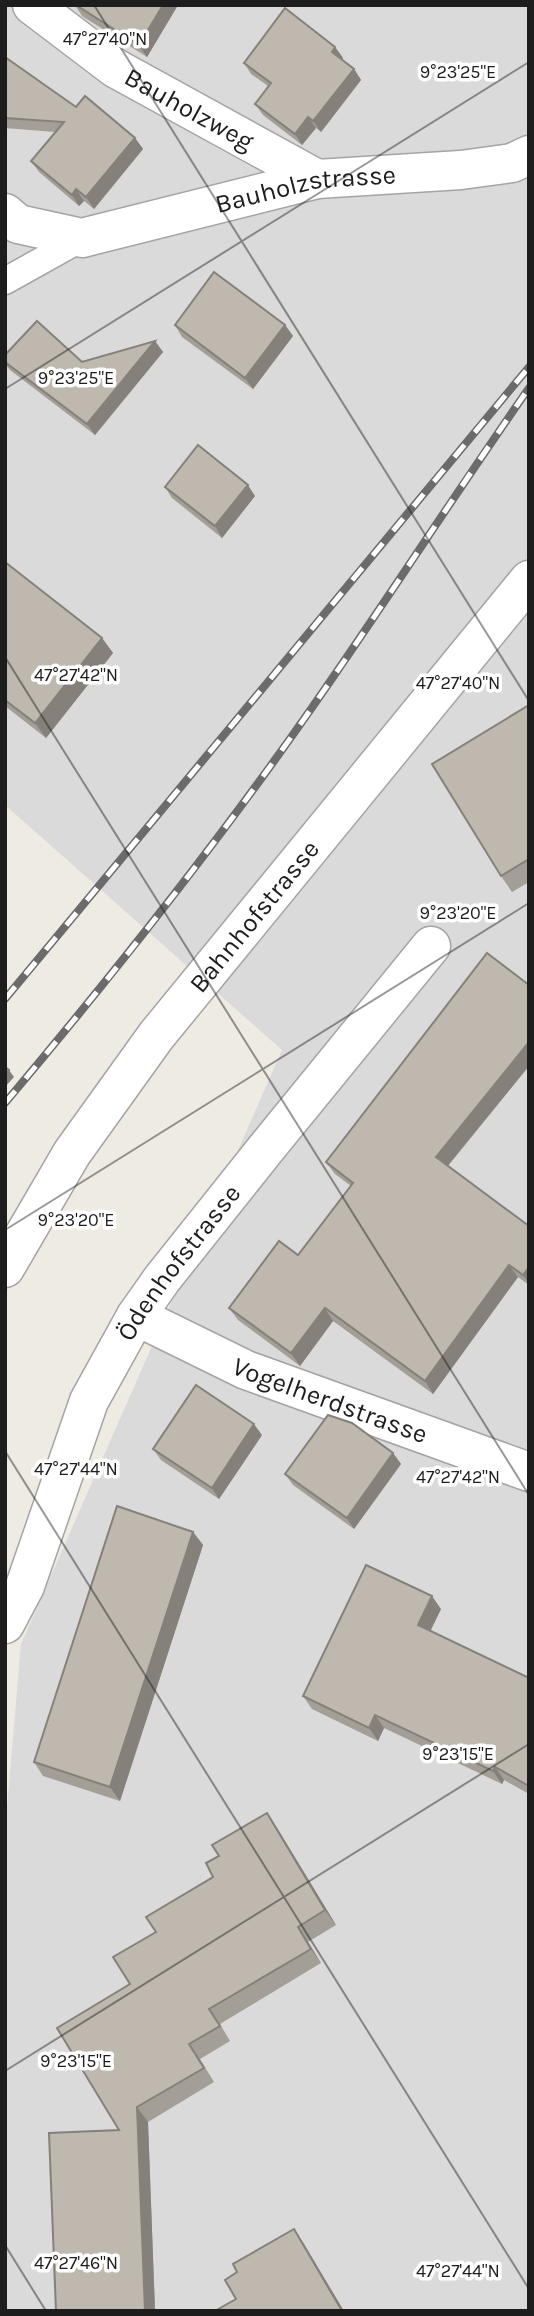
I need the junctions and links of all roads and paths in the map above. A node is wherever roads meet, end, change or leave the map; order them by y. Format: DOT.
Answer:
graph roads {
  1 [pos="32,5"];
  2 [pos="529,155"];
  3 [pos="317,179"];
  4 [pos="5,213"];
  5 [pos="82,238"];
  6 [pos="5,281"];
  7 [pos="529,580"];
  8 [pos="431,946"];
  9 [pos="5,1268"];
  10 [pos="136,1316"];
  11 [pos="529,1472"];
  12 [pos="5,1624"];
  1 -- 3 [label="street, Bauholzweg"];
  2 -- 3 [label="street, Bauholzstrasse"];
  3 -- 5 [label="street, Bauholzstrasse"];
  4 -- 5 [label="street, Bauholzstrasse"];
  5 -- 6 [label="lane, Bauholzstrasse"];
  7 -- 9 [label="street, Bahnhofstrasse"];
  8 -- 10 [label="street, Ödenhofstrasse"];
  10 -- 11 [label="street, Vogelherdstrasse"];
  10 -- 12 [label="street, Ödenhofstrasse"];
}
